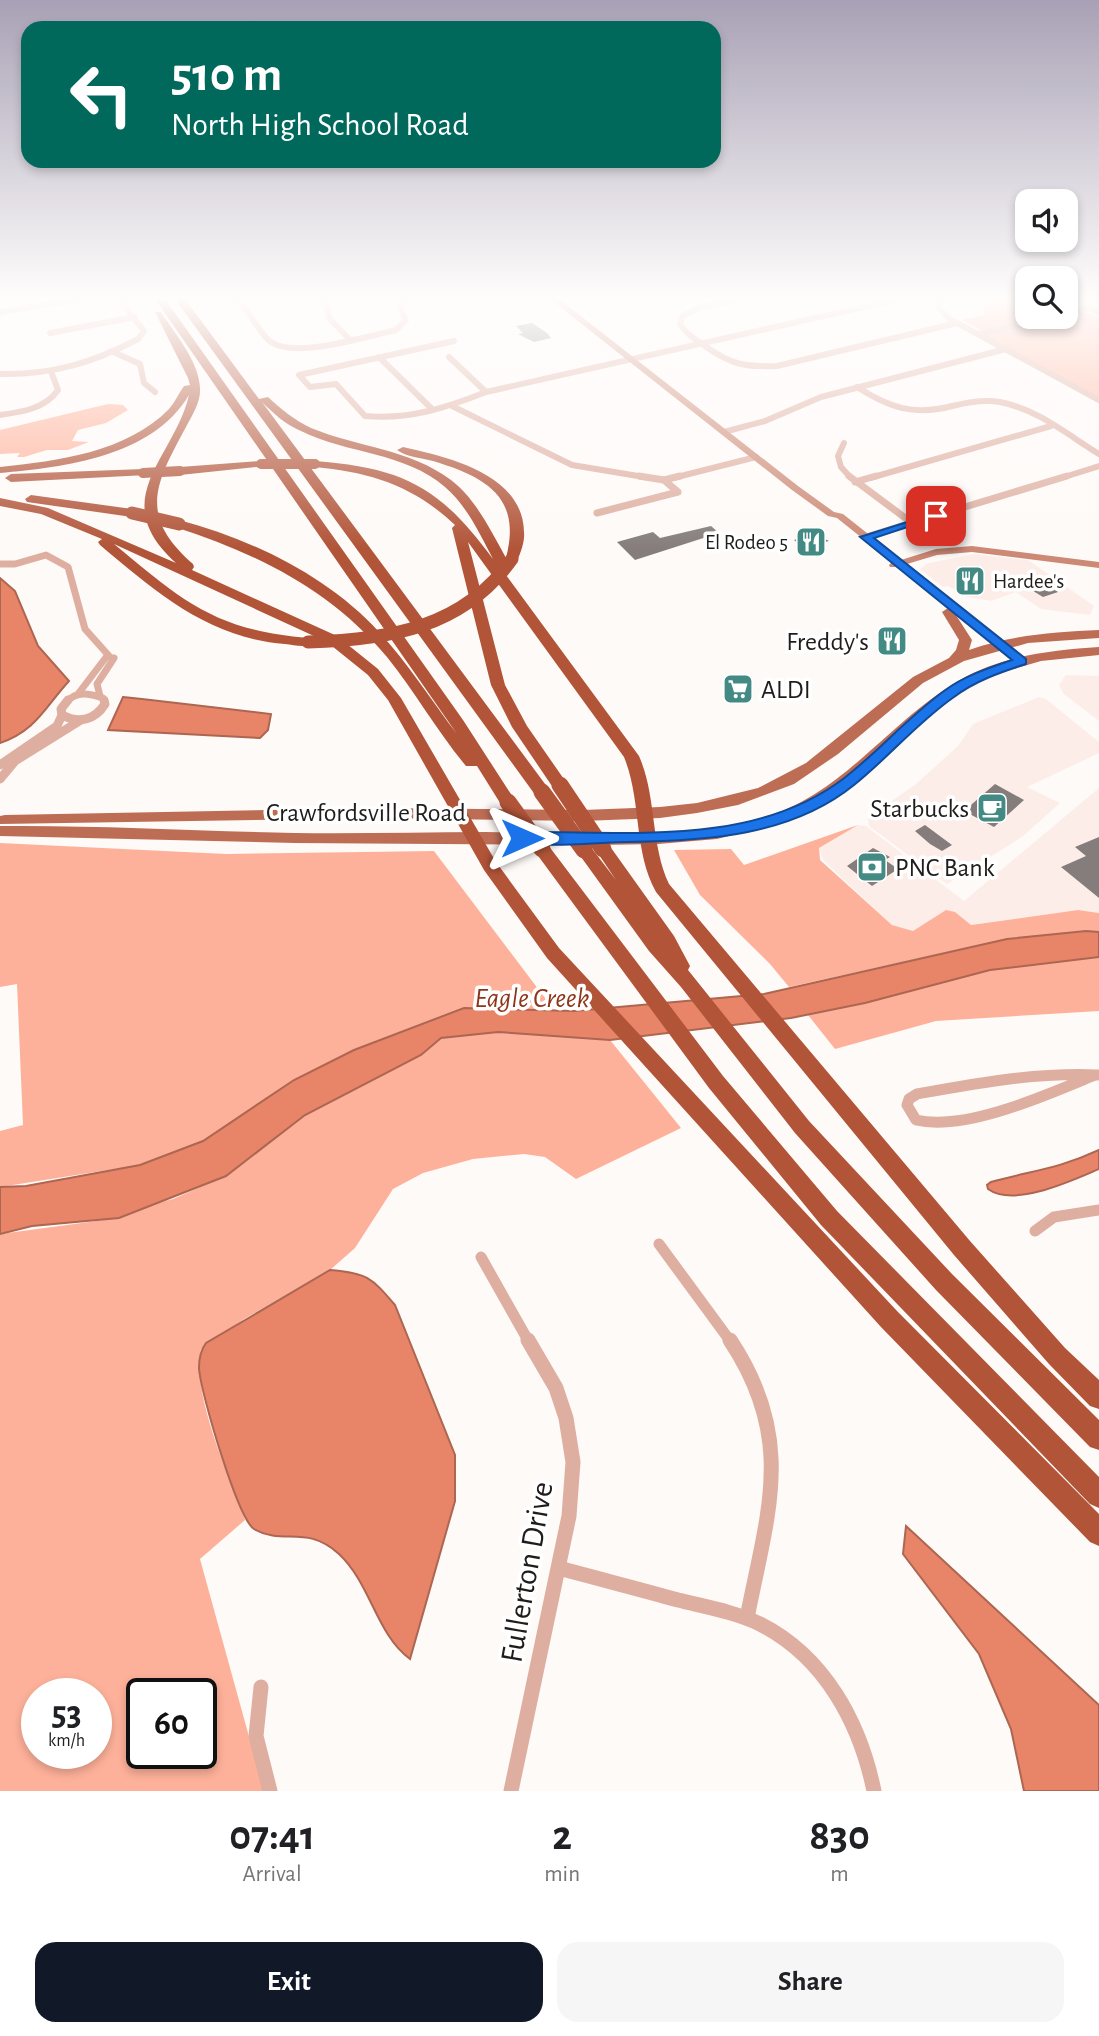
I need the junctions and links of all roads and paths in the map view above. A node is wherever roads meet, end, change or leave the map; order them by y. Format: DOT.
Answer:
graph roads {
  1 [pos="55,383"];
  2 [pos="144,383"];
  3 [pos="189,383"];
  4 [pos="194,383"];
  5 [pos="219,383"];
  6 [pos="241,383"];
  7 [pos="252,383"];
  8 [pos="307,383"];
  9 [pos="405,383"];
  10 [pos="476,383"];
  11 [pos="527,383"];
  12 [pos="661,383"];
  13 [pos="874,383"];
  14 [pos="1067,383"];
  15 [pos="857,387"];
  16 [pos="155,392"];
  17 [pos="486,392"];
  18 [pos="1099,400"];
  19 [pos="452,406"];
  20 [pos="433,410"];
  21 [pos="0,415"];
  22 [pos="1051,426"];
  23 [pos="304,428"];
  24 [pos="724,432"];
  25 [pos="844,443"];
  26 [pos="1099,454"];
  27 [pos="756,457"];
  28 [pos="1099,466"];
  29 [pos="0,470"];
  30 [pos="0,478"];
  31 [pos="664,480"];
  32 [pos="855,482"];
  33 [pos="0,494"];
  34 [pos="0,502"];
  35 [pos="597,513"];
  36 [pos="831,514"];
  37 [pos="451,515"];
  38 [pos="62,517"];
  39 [pos="912,523"];
  40 [pos="866,537"];
  41 [pos="0,564"];
  42 [pos="895,565"];
  43 [pos="1099,565"];
  44 [pos="227,590"];
  45 [pos="948,612"];
  46 [pos="1099,634"];
  47 [pos="997,646"];
  48 [pos="1099,652"];
  49 [pos="110,657"];
  50 [pos="563,660"];
  51 [pos="952,662"];
  52 [pos="1017,663"];
  53 [pos="76,695"];
  54 [pos="100,696"];
  55 [pos="62,715"];
  56 [pos="82,720"];
  57 [pos="0,765"];
  58 [pos="0,779"];
  59 [pos="508,802"];
  60 [pos="645,812"];
  61 [pos="462,813"];
  62 [pos="0,820"];
  63 [pos="0,831"];
  64 [pos="649,837"];
  65 [pos="475,838"];
  66 [pos="688,982"];
  67 [pos="1097,1075"];
  68 [pos="1099,1210"];
  69 [pos="1035,1231"];
  70 [pos="659,1244"];
  71 [pos="481,1257"];
  72 [pos="1099,1397"];
  73 [pos="1099,1437"];
  74 [pos="1099,1495"];
  75 [pos="1099,1533"];
  76 [pos="559,1567"];
  77 [pos="747,1618"];
  78 [pos="261,1687"];
  79 [pos="514,1790"];
  80 [pos="270,1791"];
  81 [pos="874,1791"];
  1 -- 21 [label="street"];
  2 -- 16 [label="street"];
  3 -- 29 [label="highway"];
  4 -- 44 [label="highway"];
  5 -- 59 [label="highway"];
  6 -- 66 [label="highway, bridge"];
  7 -- 23 [label="highway"];
  8 -- 20 [label="street"];
  9 -- 20 [label="street"];
  10 -- 17 [label="street"];
  11 -- 17 [label="street"];
  12 -- 24 [label="street"];
  13 -- 15 [label="street"];
  14 -- 18 [label="street"];
  15 -- 22 [label="street"];
  15 -- 24 [label="street"];
  17 -- 19 [label="street"];
  19 -- 20 [label="street"];
  19 -- 31 [label="street"];
  22 -- 26 [label="street"];
  22 -- 32 [label="street"];
  23 -- 38 [label="highway, bridge"];
  23 -- 50 [label="highway"];
  24 -- 27 [label="street"];
  25 -- 32 [label="street"];
  27 -- 31 [label="street"];
  27 -- 36 [label="street"];
  28 -- 39 [label="street"];
  30 -- 37 [label="highway, bridge"];
  31 -- 35 [label="street"];
  32 -- 39 [label="street"];
  33 -- 59 [label="highway, bridge"];
  34 -- 38 [label="highway"];
  36 -- 40 [label="street"];
  36 -- 42 [label="street"];
  37 -- 50 [label="highway"];
  37 -- 66 [label="highway, bridge"];
  38 -- 44 [label="highway"];
  39 -- 40 [label="street"];
  40 -- 42 [label="street"];
  41 -- 49 [label="street"];
  42 -- 43 [label="street"];
  42 -- 45 [label="street"];
  42 -- 47 [label="street"];
  44 -- 61 [label="highway"];
  45 -- 47 [label="street"];
  45 -- 51 [label="main road"];
  46 -- 47 [label="main road, Crawfordsville Road"];
  47 -- 51 [label="main road, Crawfordsville Road"];
  47 -- 52 [label="street"];
  48 -- 52 [label="main road, Crawfordsville Road"];
  49 -- 53 [label="street"];
  49 -- 54 [label="street"];
  50 -- 60 [label="highway"];
  51 -- 60 [label="main road, Crawfordsville Road"];
  52 -- 64 [label="main road, Crawfordsville Road"];
  53 -- 54 [label="street"];
  53 -- 55 [label="street"];
  54 -- 56 [label="street"];
  55 -- 56 [label="street"];
  55 -- 57 [label="street"];
  56 -- 58 [label="street"];
  59 -- 74 [label="highway, bridge"];
  60 -- 61 [label="main road, Crawfordsville Road"];
  60 -- 64 [label="highway"];
  61 -- 62 [label="main road, Crawfordsville Road"];
  61 -- 65 [label="highway"];
  63 -- 65 [label="main road, Crawfordsville Road"];
  64 -- 65 [label="main road, Crawfordsville Road"];
  64 -- 72 [label="highway"];
  65 -- 75 [label="highway"];
  66 -- 73 [label="highway"];
  67 -- 67 [label="street"];
  68 -- 69 [label="street"];
  70 -- 77 [label="street"];
  71 -- 76 [label="street, Fullerton Drive"];
  76 -- 77 [label="street"];
  76 -- 79 [label="street, Fullerton Drive"];
  77 -- 81 [label="street"];
  78 -- 80 [label="street"];
}
